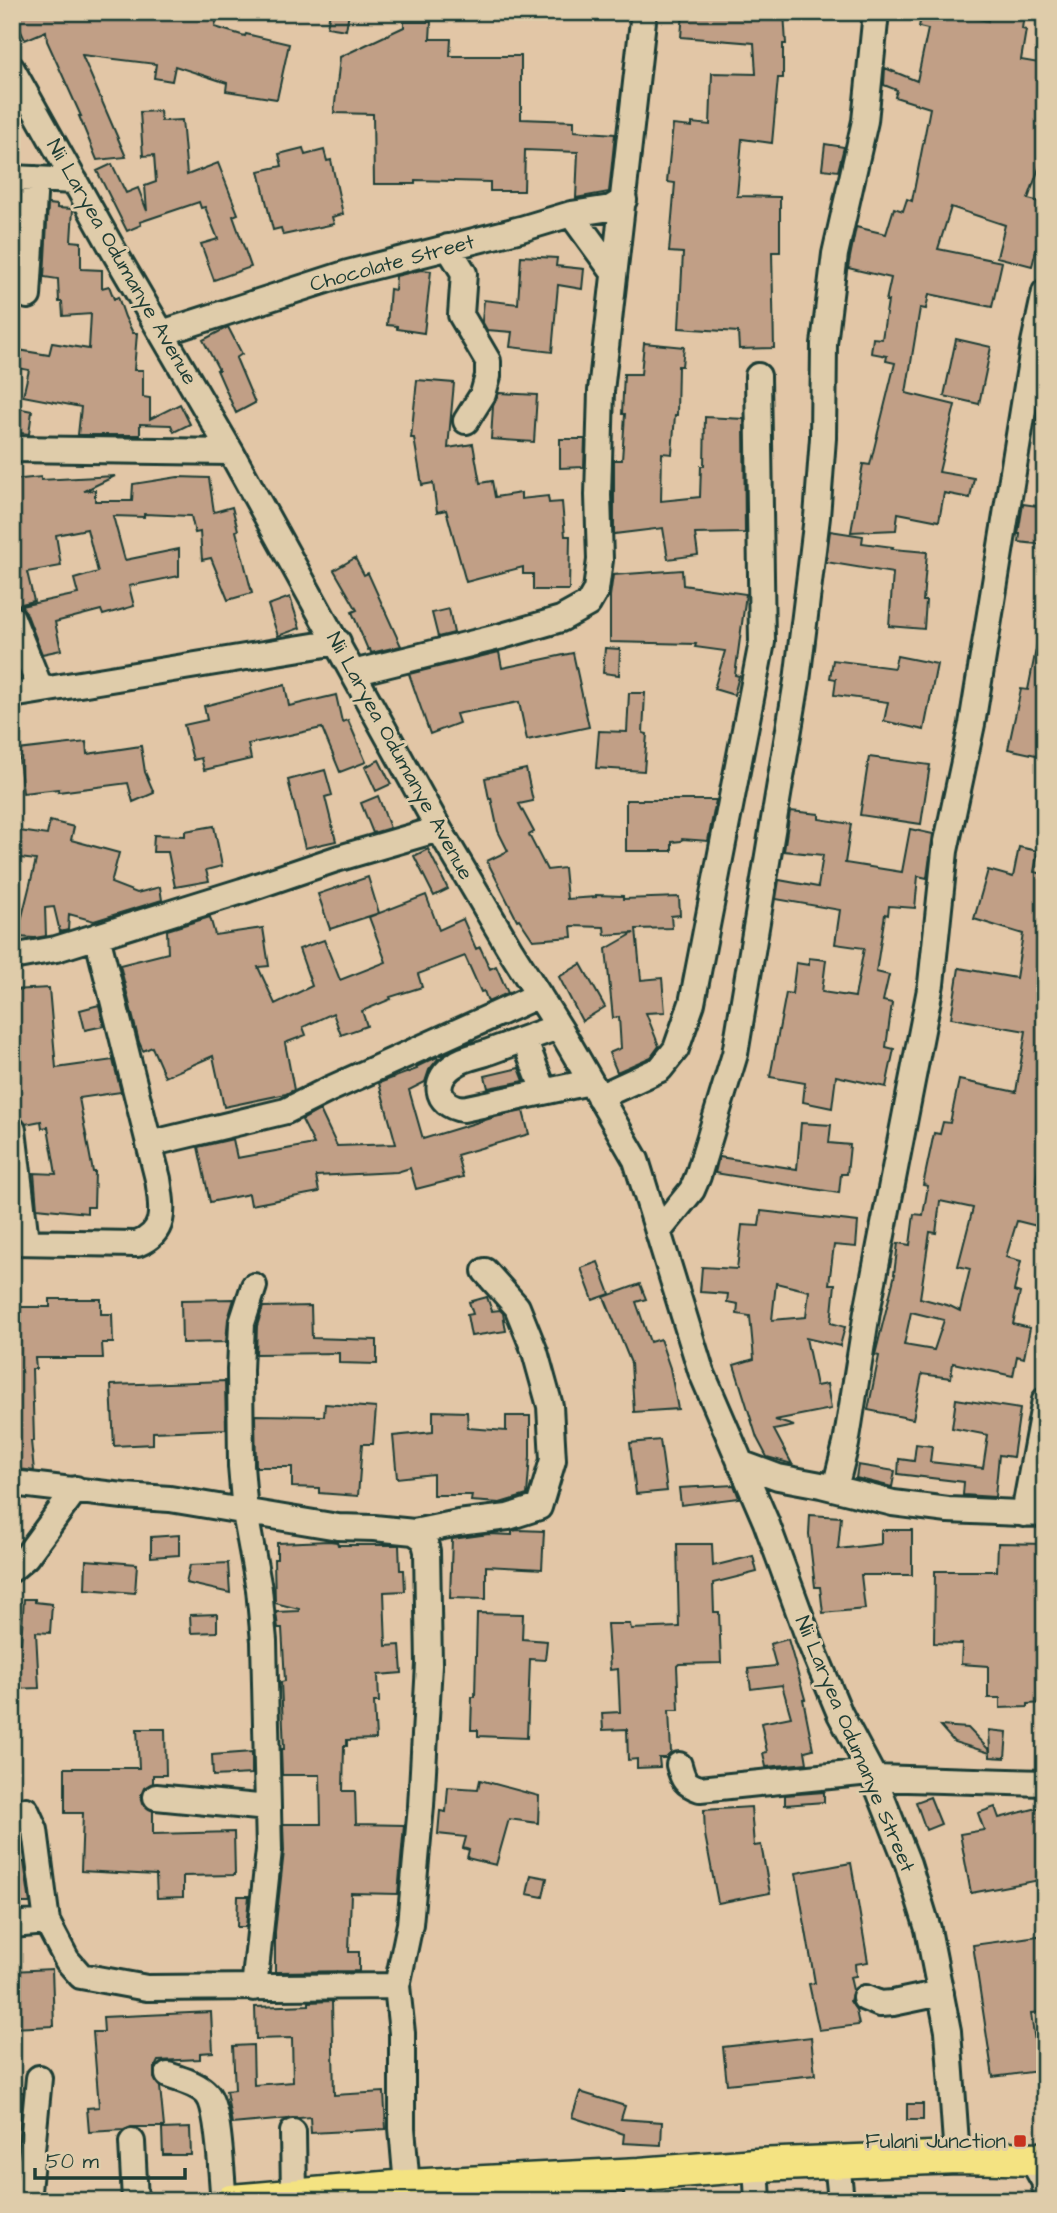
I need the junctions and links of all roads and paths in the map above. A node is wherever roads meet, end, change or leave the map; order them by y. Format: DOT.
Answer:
graph roads {
  1 [pos="644,12"];
  2 [pos="876,12"];
  3 [pos="12,69"];
  4 [pos="24,178"];
  5 [pos="75,181"];
  6 [pos="624,200"];
  7 [pos="571,214"];
  8 [pos="447,247"];
  9 [pos="614,273"];
  10 [pos="1045,292"];
  11 [pos="28,296"];
  12 [pos="162,333"];
  13 [pos="758,376"];
  14 [pos="466,421"];
  15 [pos="12,449"];
  16 [pos="232,452"];
  17 [pos="12,618"];
  18 [pos="338,642"];
  19 [pos="353,673"];
  20 [pos="41,690"];
  21 [pos="12,695"];
  22 [pos="439,829"];
  23 [pos="97,936"];
  24 [pos="12,957"];
  25 [pos="539,995"];
  26 [pos="558,1027"];
  27 [pos="524,1039"];
  28 [pos="595,1089"];
  29 [pos="544,1091"];
  30 [pos="13,1130"];
  31 [pos="149,1144"];
  32 [pos="658,1232"];
  33 [pos="19,1242"];
  34 [pos="485,1271"];
  35 [pos="254,1286"];
  36 [pos="1045,1400"];
  37 [pos="740,1463"];
  38 [pos="12,1483"];
  39 [pos="835,1488"];
  40 [pos="76,1489"];
  41 [pos="245,1513"];
  42 [pos="1034,1514"];
  43 [pos="414,1532"];
  44 [pos="12,1569"];
  45 [pos="679,1765"];
  46 [pos="872,1775"];
  47 [pos="1045,1783"];
  48 [pos="156,1797"];
  49 [pos="268,1808"];
  50 [pos="12,1812"];
  51 [pos="47,1922"];
  52 [pos="12,1926"];
  53 [pos="397,1986"];
  54 [pos="254,1987"];
  55 [pos="941,1993"];
  56 [pos="864,1998"];
  57 [pos="168,2075"];
  58 [pos="39,2078"];
  59 [pos="293,2132"];
  60 [pos="132,2142"];
  61 [pos="957,2157"];
  62 [pos="1038,2159"];
  63 [pos="837,2161"];
  64 [pos="757,2165"];
  65 [pos="638,2187"];
  66 [pos="1045,2187"];
  67 [pos="564,2190"];
  68 [pos="391,2192"];
  69 [pos="294,2196"];
  70 [pos="27,2201"];
  71 [pos="135,2201"];
  72 [pos="224,2201"];
  73 [pos="231,2201"];
  74 [pos="758,2201"];
  75 [pos="841,2201"];
  1 -- 6 [label="street"];
  2 -- 32 [label="street"];
  3 -- 5 [label="street, Nii Laryea Odumanye Avenue"];
  4 -- 5 [label="street"];
  4 -- 11 [label="street"];
  5 -- 12 [label="street, Nii Laryea Odumanye Avenue"];
  6 -- 7 [label="street, Chocolate Street"];
  6 -- 9 [label="street"];
  7 -- 8 [label="street, Chocolate Street"];
  7 -- 9 [label="street"];
  8 -- 12 [label="street, Chocolate Street"];
  8 -- 14 [label="street"];
  9 -- 19 [label="street"];
  10 -- 39 [label="street"];
  12 -- 16 [label="street, Nii Laryea Odumanye Avenue"];
  13 -- 28 [label="street"];
  15 -- 16 [label="street"];
  16 -- 18 [label="street, Nii Laryea Odumanye Avenue"];
  17 -- 20 [label="street"];
  18 -- 19 [label="street, Nii Laryea Odumanye Avenue"];
  18 -- 20 [label="street"];
  19 -- 22 [label="street, Nii Laryea Odumanye Avenue"];
  20 -- 21 [label="street"];
  22 -- 23 [label="street"];
  22 -- 25 [label="street, Nii Laryea Odumanye Avenue"];
  23 -- 24 [label="street"];
  23 -- 31 [label="street"];
  25 -- 26 [label="street, Nii Laryea Odumanye Avenue"];
  25 -- 31 [label="street"];
  26 -- 27 [label="street"];
  26 -- 28 [label="street, Nii Laryea Odumanye Avenue"];
  27 -- 29 [label="street"];
  27 -- 29 [label="street"];
  28 -- 29 [label="street"];
  28 -- 32 [label="street, Nii Laryea Odumanye Avenue"];
  30 -- 33 [label="street"];
  31 -- 33 [label="street"];
  32 -- 37 [label="street, Nii Laryea Odumanye Avenue"];
  34 -- 43 [label="street"];
  35 -- 41 [label="street"];
  36 -- 42 [label="street"];
  37 -- 39 [label="street"];
  37 -- 46 [label="street, Nii Laryea Odumanye Street"];
  38 -- 40 [label="street"];
  39 -- 42 [label="street"];
  40 -- 41 [label="street"];
  40 -- 44 [label="street"];
  41 -- 43 [label="street"];
  41 -- 49 [label="street"];
  43 -- 53 [label="street"];
  45 -- 46 [label="street"];
  46 -- 47 [label="street"];
  46 -- 55 [label="street, Nii Laryea Odumanye Street"];
  48 -- 49 [label="street"];
  49 -- 54 [label="street"];
  50 -- 51 [label="street"];
  51 -- 52 [label="street"];
  51 -- 54 [label="street"];
  53 -- 54 [label="street"];
  53 -- 68 [label="street"];
  55 -- 56 [label="street"];
  55 -- 61 [label="street, Nii Laryea Odumanye Street"];
  57 -- 72 [label="street"];
  58 -- 70 [label="street"];
  59 -- 69 [label="street"];
  60 -- 71 [label="street"];
  61 -- 62 [label="main road"];
  61 -- 63 [label="main road"];
  62 -- 66 [label="street"];
  63 -- 64 [label="main road"];
  63 -- 75 [label="street"];
  64 -- 65 [label="main road"];
  64 -- 74 [label="street"];
  65 -- 67 [label="main road"];
  67 -- 68 [label="main road"];
  68 -- 69 [label="main road"];
  69 -- 73 [label="main road"];
}
